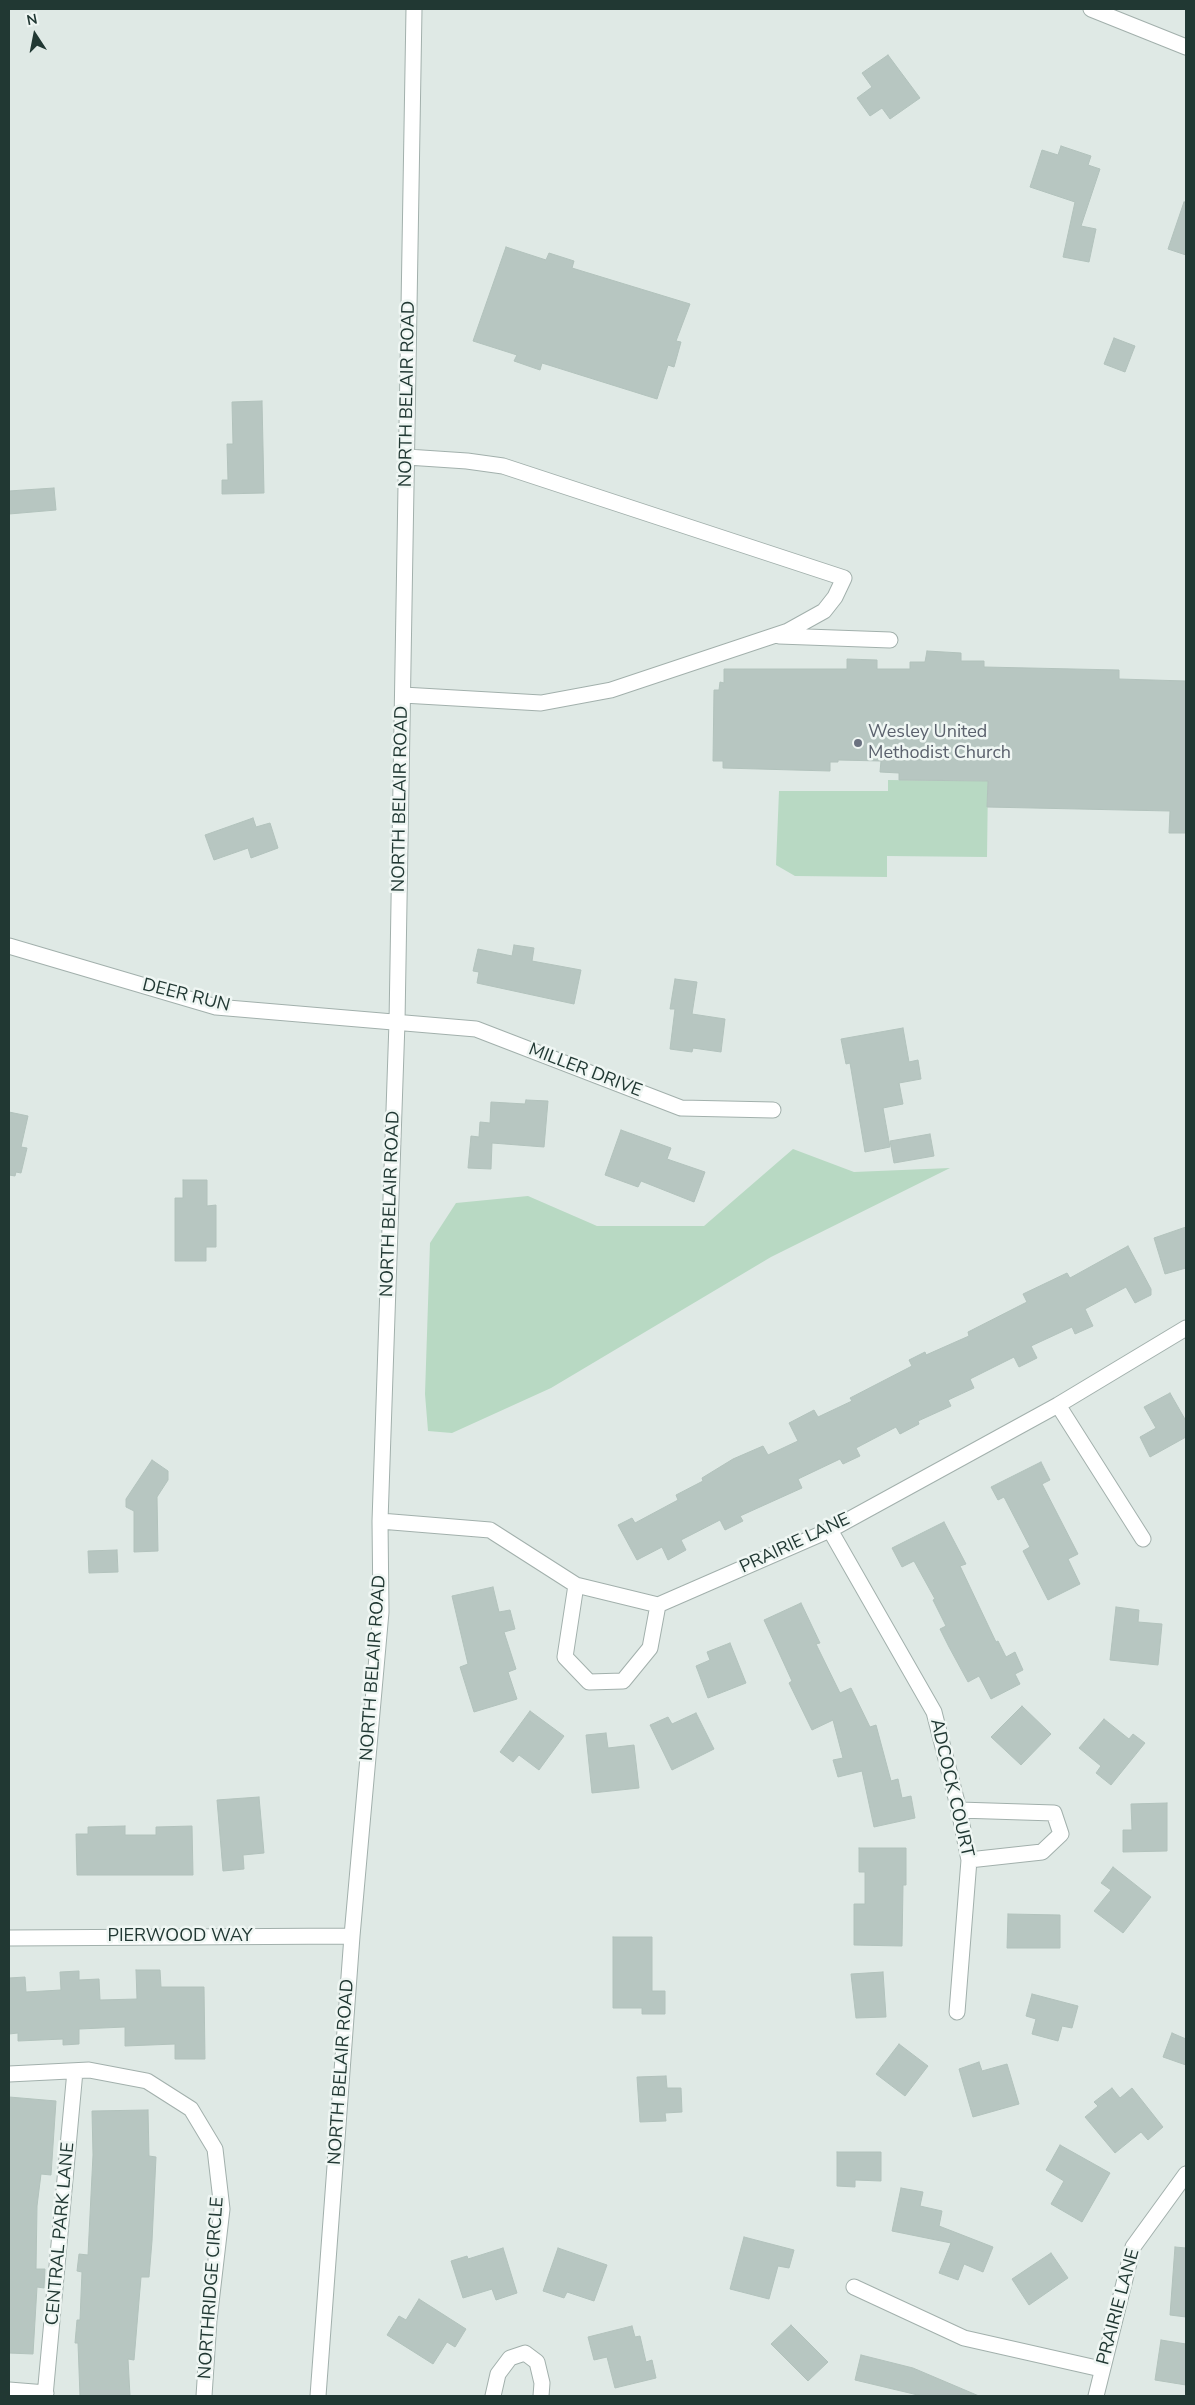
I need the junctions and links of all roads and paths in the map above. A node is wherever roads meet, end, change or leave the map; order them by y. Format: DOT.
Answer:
graph roads {
  1 [pos="414,9"];
  2 [pos="1091,9"];
  3 [pos="1186,47"];
  4 [pos="406,456"];
  5 [pos="773,636"];
  6 [pos="890,640"];
  7 [pos="403,695"];
  8 [pos="9,946"];
  9 [pos="397,1022"];
  10 [pos="773,1110"];
  11 [pos="1186,1328"];
  12 [pos="1058,1406"];
  13 [pos="380,1521"];
  14 [pos="830,1530"];
  15 [pos="1143,1538"];
  16 [pos="576,1585"];
  17 [pos="658,1605"];
  18 [pos="959,1810"];
  19 [pos="969,1860"];
  20 [pos="352,1936"];
  21 [pos="9,1938"];
  22 [pos="957,2012"];
  23 [pos="75,2071"];
  24 [pos="9,2074"];
  25 [pos="1186,2174"];
  26 [pos="854,2287"];
  27 [pos="1101,2369"];
  28 [pos="9,2390"];
  29 [pos="45,2394"];
  30 [pos="204,2396"];
  31 [pos="318,2396"];
  32 [pos="493,2396"];
  33 [pos="541,2396"];
  34 [pos="1096,2396"];
  1 -- 4 [label="street, NORTH BELAIR ROAD"];
  2 -- 3 [label="street"];
  4 -- 5 [label="street"];
  4 -- 7 [label="street, NORTH BELAIR ROAD"];
  5 -- 6 [label="street"];
  5 -- 7 [label="street"];
  7 -- 9 [label="street, NORTH BELAIR ROAD"];
  8 -- 9 [label="street, DEER RUN"];
  9 -- 10 [label="street, MILLER DRIVE"];
  9 -- 13 [label="street, NORTH BELAIR ROAD"];
  11 -- 12 [label="street, PRAIRIE LANE"];
  12 -- 14 [label="street, PRAIRIE LANE"];
  12 -- 15 [label="street"];
  13 -- 16 [label="street"];
  13 -- 20 [label="street, NORTH BELAIR ROAD"];
  14 -- 17 [label="street, PRAIRIE LANE"];
  14 -- 18 [label="street, ADCOCK COURT"];
  16 -- 17 [label="street"];
  16 -- 17 [label="street"];
  18 -- 19 [label="street, ADCOCK COURT"];
  18 -- 19 [label="street"];
  19 -- 22 [label="street, ADCOCK COURT"];
  20 -- 21 [label="street, PIERWOOD WAY"];
  20 -- 31 [label="street, NORTH BELAIR ROAD"];
  23 -- 24 [label="street, NORTHRIDGE CIRCLE"];
  23 -- 29 [label="street, CENTRAL PARK LANE"];
  23 -- 30 [label="street, NORTHRIDGE CIRCLE"];
  25 -- 27 [label="street, PRAIRIE LANE"];
  26 -- 27 [label="street"];
  27 -- 34 [label="street, PRAIRIE LANE"];
  28 -- 29 [label="street"];
  32 -- 33 [label="street"];
}
